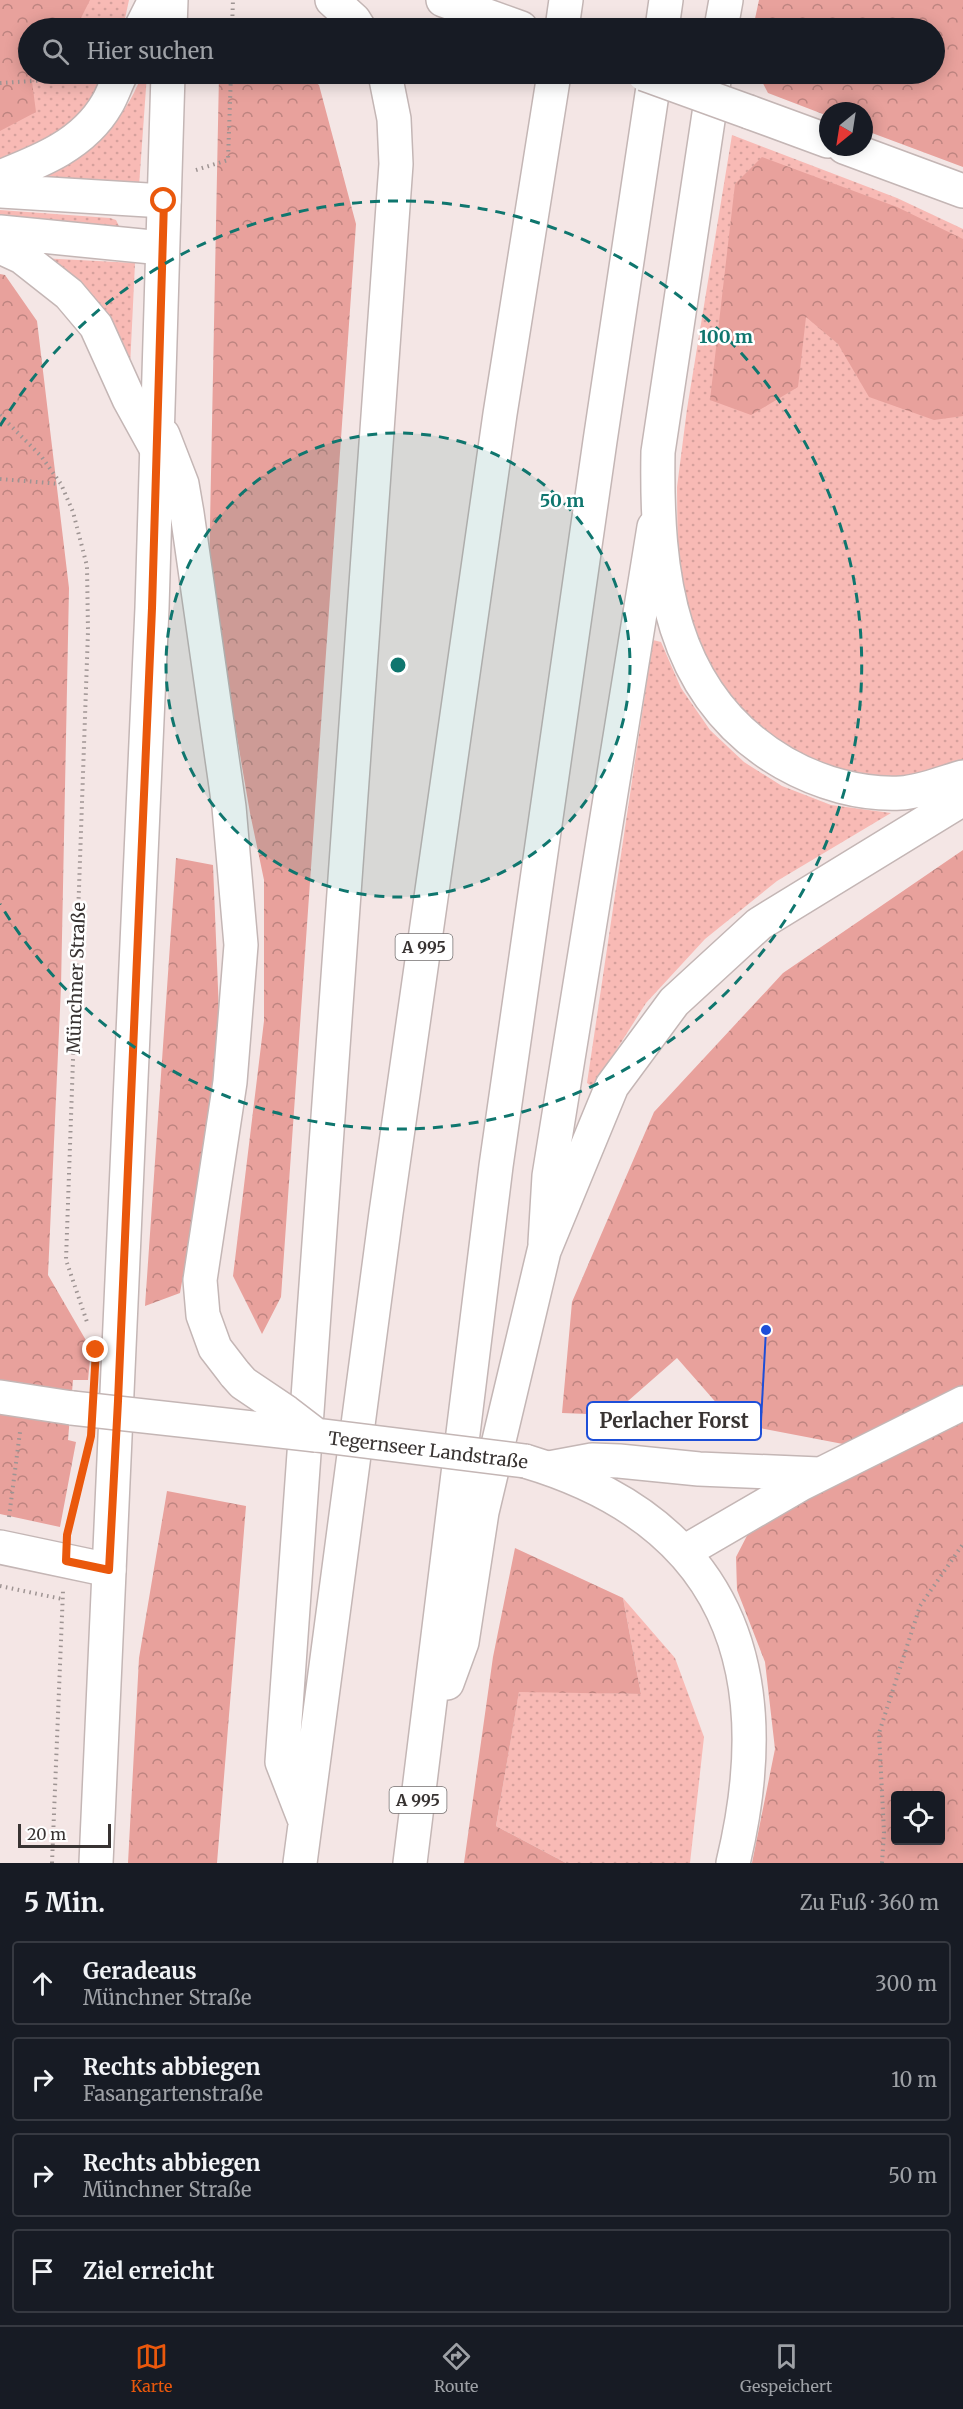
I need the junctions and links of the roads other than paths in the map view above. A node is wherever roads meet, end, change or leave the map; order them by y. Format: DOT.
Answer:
graph roads {
  1 [pos="154,0"];
  2 [pos="171,0"];
  3 [pos="332,0"];
  4 [pos="566,0"];
  5 [pos="666,0"];
  6 [pos="726,0"];
  7 [pos="452,2"];
  8 [pos="146,18"];
  9 [pos="170,18"];
  10 [pos="352,18"];
  11 [pos="494,18"];
  12 [pos="563,18"];
  13 [pos="663,18"];
  14 [pos="723,18"];
  15 [pos="116,84"];
  16 [pos="168,84"];
  17 [pos="387,84"];
  18 [pos="552,84"];
  19 [pos="653,84"];
  20 [pos="672,84"];
  21 [pos="713,84"];
  22 [pos="819,138"];
  23 [pos="868,156"];
  24 [pos="0,177"];
  25 [pos="0,191"];
  26 [pos="963,191"];
  27 [pos="164,201"];
  28 [pos="0,232"];
  29 [pos="0,247"];
  30 [pos="162,248"];
  31 [pos="157,435"];
  32 [pos="657,509"];
  33 [pos="963,777"];
  34 [pos="963,799"];
  35 [pos="544,1251"];
  36 [pos="0,1397"];
  37 [pos="963,1403"];
  38 [pos="316,1435"];
  39 [pos="591,1473"];
  40 [pos="811,1479"];
  41 [pos="0,1547"];
  42 [pos="684,1552"];
  43 [pos="109,1570"];
  44 [pos="427,1738"];
  45 [pos="305,1823"];
  46 [pos="96,1863"];
  47 [pos="300,1863"];
  48 [pos="410,1863"];
  49 [pos="734,1863"];
  1 -- 8 [label="main road"];
  2 -- 9 [label="main road"];
  3 -- 10 [label="main road"];
  4 -- 12 [label="main road"];
  5 -- 13 [label="main road"];
  6 -- 14 [label="main road"];
  7 -- 11 [label="main road"];
  15 -- 24 [label="main road"];
  16 -- 27 [label="main road"];
  17 -- 45 [label="main road"];
  18 -- 45 [label="main road, A 995"];
  19 -- 44 [label="main road, A 995"];
  20 -- 22 [label="main road, bridge"];
  21 -- 32 [label="main road"];
  23 -- 26 [label="main road"];
  25 -- 27 [label="main road"];
  27 -- 30 [label="main road"];
  28 -- 30 [label="main road"];
  29 -- 31 [label="main road"];
  30 -- 31 [label="main road"];
  31 -- 38 [label="main road, bridge"];
  31 -- 43 [label="main road"];
  32 -- 33 [label="main road"];
  32 -- 35 [label="main road"];
  34 -- 35 [label="main road"];
  35 -- 44 [label="main road"];
  36 -- 38 [label="main road, Tegernseer Landstraße, bridge"];
  37 -- 40 [label="main road"];
  38 -- 39 [label="main road, Tegernseer Landstraße, bridge"];
  39 -- 40 [label="main road"];
  39 -- 42 [label="main road, Tegernseer Landstraße"];
  40 -- 42 [label="main road"];
  41 -- 43 [label="main road"];
  42 -- 49 [label="main road, Tegernseer Landstraße"];
  43 -- 46 [label="main road"];
  44 -- 48 [label="main road, A 995"];
  45 -- 47 [label="main road, A 995"];
}
